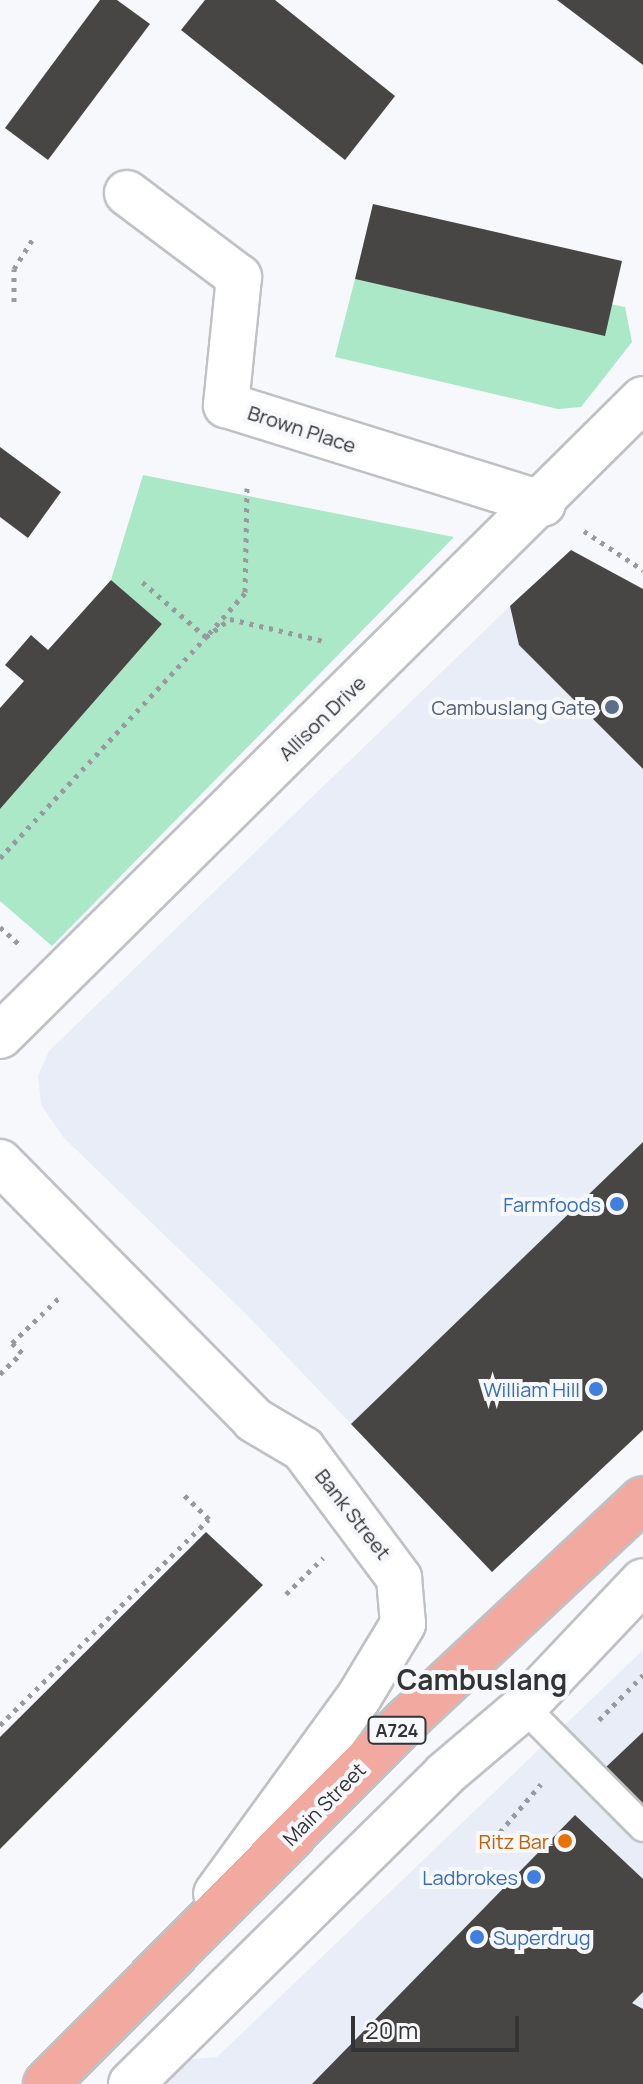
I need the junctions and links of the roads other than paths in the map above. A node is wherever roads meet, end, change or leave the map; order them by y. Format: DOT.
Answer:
graph roads {
  1 [pos="127,193"];
  2 [pos="643,399"];
  3 [pos="543,504"];
  4 [pos="0,1036"];
  5 [pos="0,1162"];
  6 [pos="643,1499"];
  7 [pos="643,1581"];
  8 [pos="524,1707"];
  9 [pos="643,1827"];
  10 [pos="160,1971"];
  11 [pos="46,2084"];
  12 [pos="131,2084"];
  1 -- 3 [label="street, Brown Place"];
  2 -- 3 [label="street, Allison Drive"];
  3 -- 4 [label="street, Allison Drive"];
  5 -- 10 [label="street, Bank Street"];
  6 -- 10 [label="main road, Main Street / A724"];
  7 -- 8 [label="street"];
  8 -- 9 [label="lane"];
  8 -- 12 [label="street"];
  10 -- 11 [label="main road, Main Street / A724"];
}
